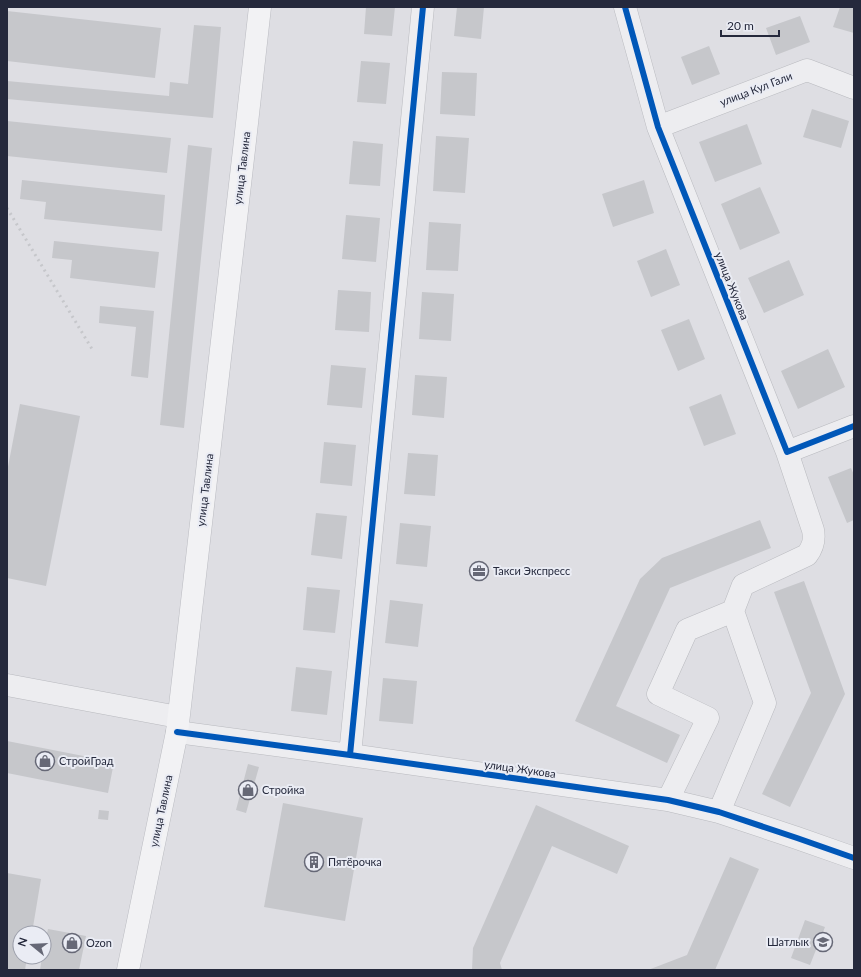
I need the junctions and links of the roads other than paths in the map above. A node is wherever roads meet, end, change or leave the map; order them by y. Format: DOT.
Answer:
graph roads {
  1 [pos="260,7"];
  2 [pos="423,7"];
  3 [pos="625,7"];
  4 [pos="854,88"];
  5 [pos="658,127"];
  6 [pos="854,426"];
  7 [pos="787,452"];
  8 [pos="733,611"];
  9 [pos="7,685"];
  10 [pos="178,724"];
  11 [pos="350,755"];
  12 [pos="668,800"];
  13 [pos="720,812"];
  14 [pos="854,858"];
  15 [pos="128,970"];
  1 -- 10 [label="main road, улица Тавлина"];
  2 -- 11 [label="street"];
  3 -- 5 [label="street, улица Жукова"];
  4 -- 5 [label="street, улица Кул Гали"];
  5 -- 7 [label="street, улица Жукова"];
  6 -- 7 [label="street"];
  7 -- 8 [label="street, улица Жукова"];
  8 -- 12 [label="street"];
  8 -- 13 [label="street"];
  9 -- 10 [label="street, улица Жукова"];
  10 -- 11 [label="street, улица Жукова"];
  10 -- 15 [label="main road, улица Тавлина"];
  11 -- 12 [label="street, улица Жукова"];
  12 -- 13 [label="street, улица Жукова"];
  13 -- 14 [label="street, улица Жукова"];
}
